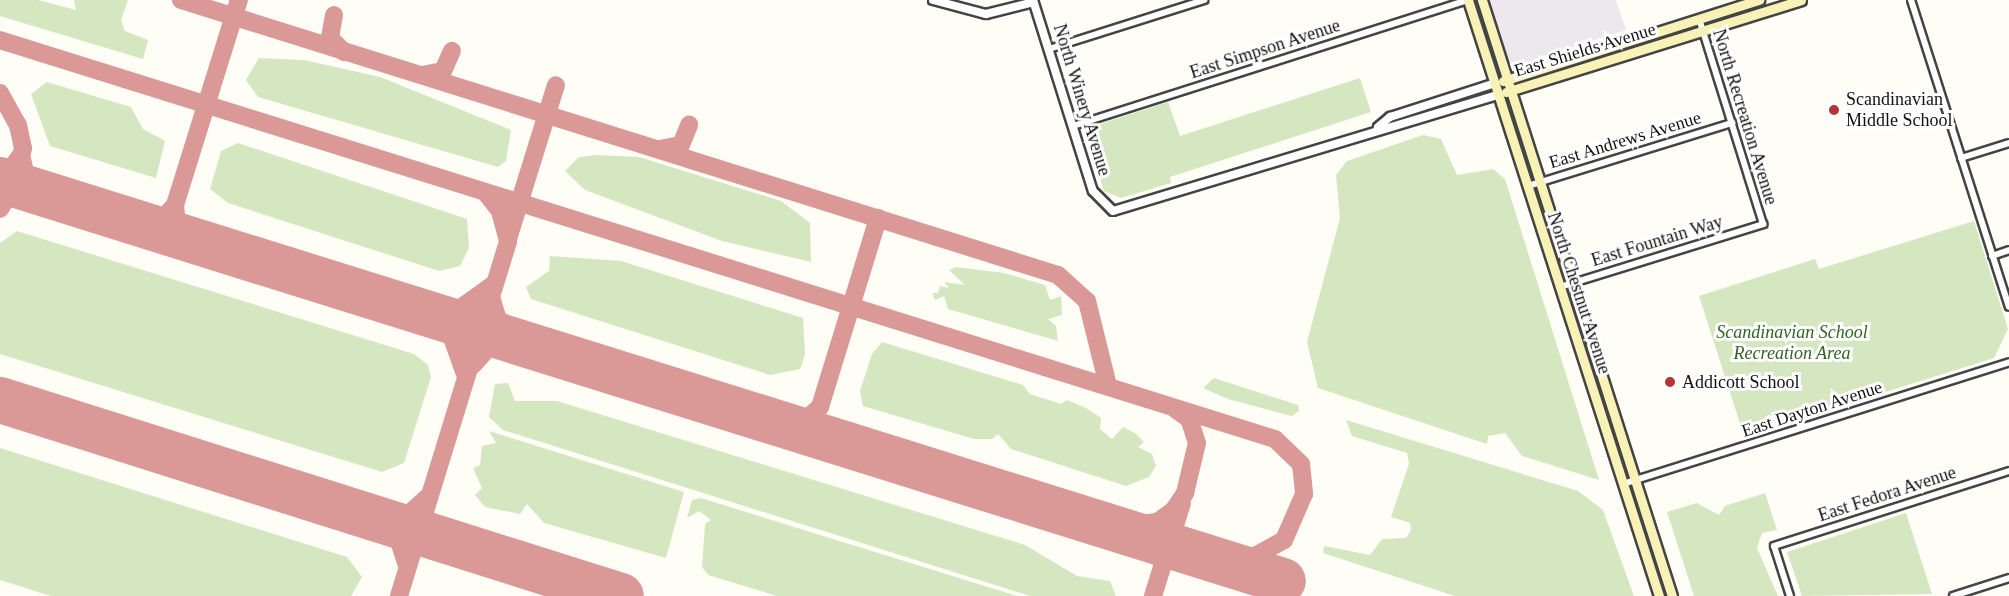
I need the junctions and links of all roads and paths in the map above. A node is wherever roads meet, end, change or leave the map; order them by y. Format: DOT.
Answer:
graph roads {
  1 [pos="933,0"];
  2 [pos="1204,0"];
  3 [pos="1468,0"];
  4 [pos="1482,0"];
  5 [pos="1759,0"];
  6 [pos="1801,0"];
  7 [pos="1911,0"];
  8 [pos="1033,1"];
  9 [pos="1452,2"];
  10 [pos="1700,19"];
  11 [pos="1702,31"];
  12 [pos="1049,50"];
  13 [pos="1507,79"];
  14 [pos="1495,83"];
  15 [pos="1511,91"];
  16 [pos="1498,95"];
  17 [pos="1732,123"];
  18 [pos="1073,126"];
  19 [pos="1378,128"];
  20 [pos="2009,143"];
  21 [pos="1961,159"];
  22 [pos="1540,183"];
  23 [pos="1528,186"];
  24 [pos="1104,207"];
  25 [pos="1762,224"];
  26 [pos="2009,250"];
  27 [pos="1992,256"];
  28 [pos="1572,283"];
  29 [pos="1560,287"];
  30 [pos="2009,307"];
  31 [pos="2009,362"];
  32 [pos="2009,471"];
  33 [pos="1635,480"];
  34 [pos="1623,484"];
  35 [pos="2009,578"];
  36 [pos="1659,596"];
  37 [pos="1672,596"];
  38 [pos="1790,596"];
  39 [pos="1953,596"];
  1 -- 8 [label="street"];
  2 -- 12 [label="street"];
  3 -- 9 [label="street, East Simpson Avenue"];
  3 -- 14 [label="main road, North Chestnut Avenue"];
  4 -- 13 [label="main road, North Chestnut Avenue"];
  5 -- 10 [label="main road, East Shields Avenue"];
  6 -- 11 [label="main road, East Shields Avenue"];
  7 -- 21 [label="street"];
  8 -- 12 [label="street, North Winery Avenue"];
  9 -- 18 [label="street, East Simpson Avenue"];
  10 -- 11 [label="street, North Recreation Avenue"];
  10 -- 13 [label="main road, East Shields Avenue"];
  11 -- 15 [label="main road, East Shields Avenue"];
  11 -- 17 [label="street, North Recreation Avenue"];
  12 -- 18 [label="street, North Winery Avenue"];
  13 -- 14 [label="main road, East Shields Avenue"];
  13 -- 15 [label="main road, North Chestnut Avenue"];
  14 -- 16 [label="main road, North Chestnut Avenue"];
  14 -- 19 [label="street, East Shields Avenue"];
  15 -- 16 [label="main road, East Shields Avenue"];
  15 -- 22 [label="main road, North Chestnut Avenue"];
  16 -- 19 [label="street, East Shields Avenue"];
  16 -- 23 [label="main road, North Chestnut Avenue"];
  17 -- 22 [label="street, East Andrews Avenue"];
  17 -- 25 [label="street, North Recreation Avenue"];
  18 -- 24 [label="street, North Winery Avenue"];
  19 -- 24 [label="street, East Shields Avenue"];
  20 -- 21 [label="street"];
  21 -- 27 [label="street"];
  22 -- 23 [label="street, East Andrews Avenue"];
  22 -- 28 [label="main road, North Chestnut Avenue"];
  23 -- 29 [label="main road, North Chestnut Avenue"];
  25 -- 28 [label="street, East Fountain Way"];
  26 -- 27 [label="street"];
  27 -- 30 [label="street"];
  28 -- 29 [label="street, East Fountain Way"];
  28 -- 33 [label="main road, North Chestnut Avenue"];
  29 -- 34 [label="main road, North Chestnut Avenue"];
  31 -- 33 [label="street, East Dayton Avenue"];
  32 -- 38 [label="street, East Fedora Avenue"];
  33 -- 34 [label="street, East Dayton Avenue"];
  33 -- 37 [label="main road, North Chestnut Avenue"];
  34 -- 36 [label="main road, North Chestnut Avenue"];
  35 -- 39 [label="street"];
}
